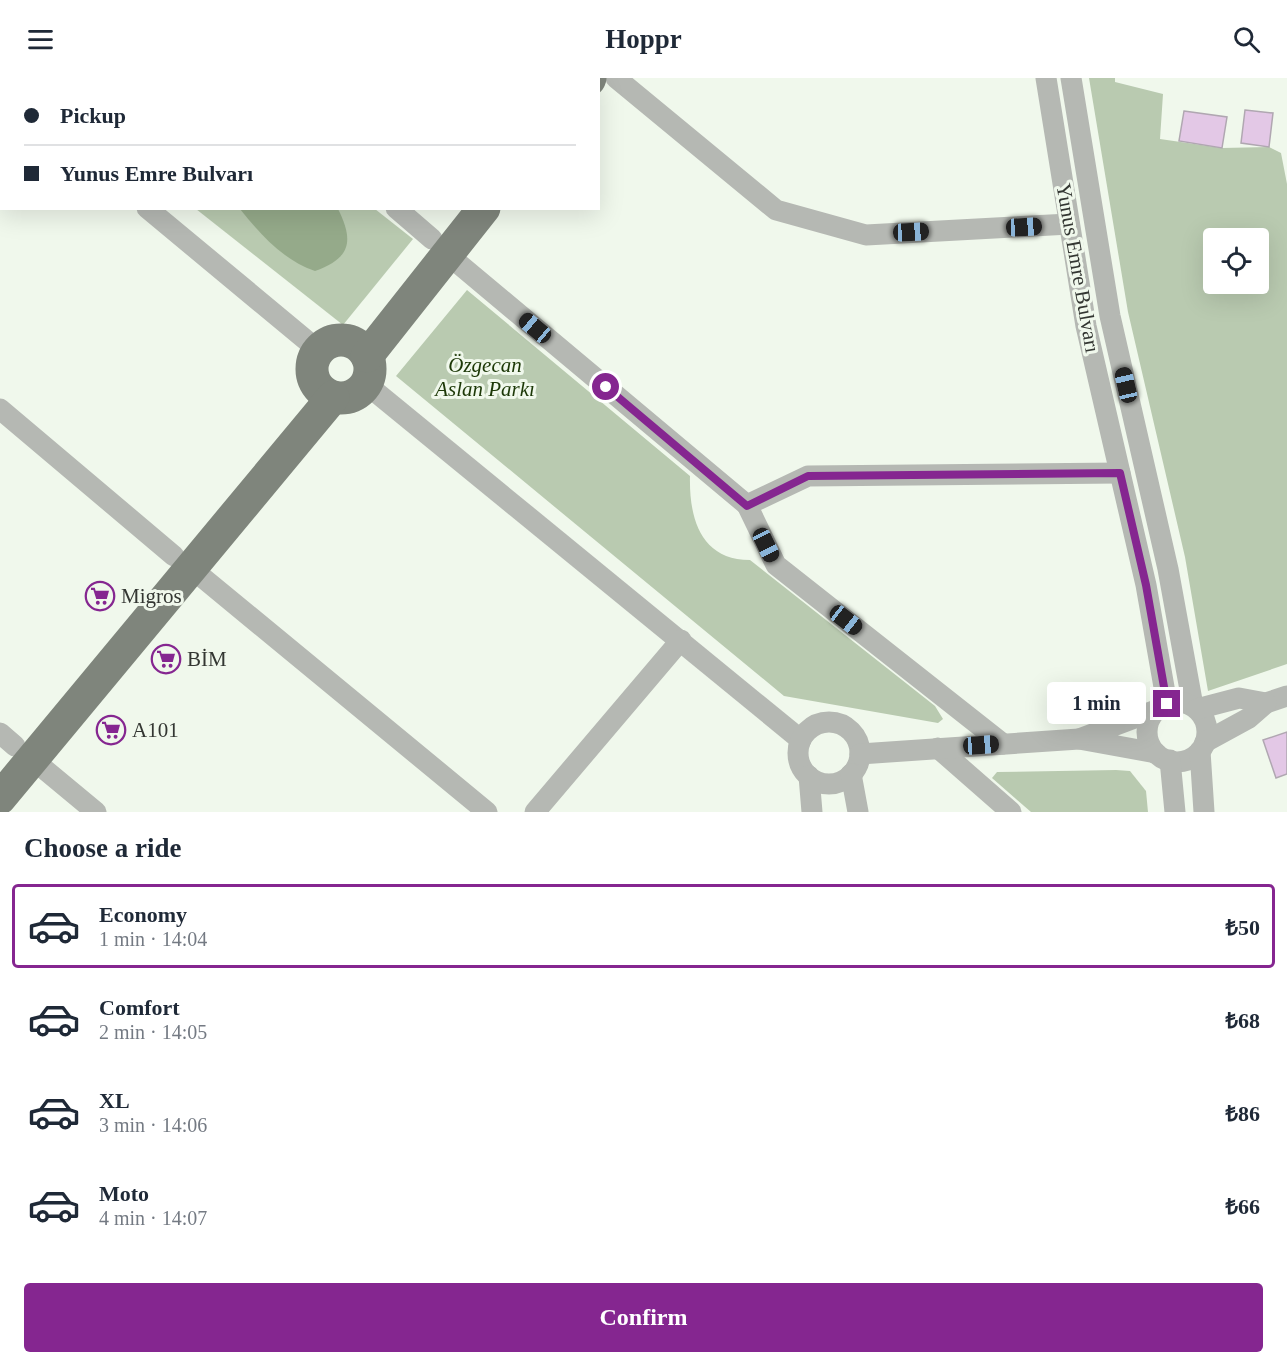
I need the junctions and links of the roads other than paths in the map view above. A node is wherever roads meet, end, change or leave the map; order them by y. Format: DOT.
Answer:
graph roads {
  1 [pos="616,78"];
  2 [pos="1046,78"];
  3 [pos="1071,78"];
  4 [pos="149,210"];
  5 [pos="398,210"];
  6 [pos="456,210"];
  7 [pos="482,210"];
  8 [pos="1069,224"];
  9 [pos="440,246"];
  10 [pos="318,350"];
  11 [pos="361,360"];
  12 [pos="324,390"];
  13 [pos="0,409"];
  14 [pos="1120,473"];
  15 [pos="747,506"];
  16 [pos="182,562"];
  17 [pos="681,640"];
  18 [pos="1287,696"];
  19 [pos="1266,703"];
  20 [pos="1161,707"];
  21 [pos="1195,707"];
  22 [pos="1079,739"];
  23 [pos="801,740"];
  24 [pos="1003,744"];
  25 [pos="1203,747"];
  26 [pos="938,748"];
  27 [pos="12,750"];
  28 [pos="860,754"];
  29 [pos="1163,757"];
  30 [pos="851,774"];
  31 [pos="809,776"];
  32 [pos="0,798"];
  33 [pos="96,812"];
  34 [pos="487,812"];
  35 [pos="535,812"];
  36 [pos="812,812"];
  37 [pos="858,812"];
  38 [pos="1011,812"];
  39 [pos="1175,812"];
  40 [pos="1204,812"];
  1 -- 8 [label="street"];
  2 -- 8 [label="street, Yunus Emre Bulvarı"];
  3 -- 21 [label="street"];
  4 -- 10 [label="street"];
  5 -- 9 [label="street"];
  6 -- 9 [label="main road"];
  7 -- 9 [label="main road"];
  8 -- 14 [label="street, Yunus Emre Bulvarı"];
  9 -- 11 [label="main road"];
  9 -- 15 [label="street"];
  10 -- 11 [label="main road"];
  10 -- 12 [label="main road"];
  11 -- 12 [label="main road"];
  11 -- 17 [label="street"];
  12 -- 16 [label="main road"];
  13 -- 16 [label="street"];
  14 -- 15 [label="street"];
  14 -- 20 [label="street, Yunus Emre Bulvarı"];
  15 -- 24 [label="street"];
  16 -- 27 [label="main road"];
  16 -- 34 [label="street"];
  17 -- 23 [label="street"];
  17 -- 35 [label="street"];
  18 -- 19 [label="street"];
  19 -- 21 [label="street"];
  19 -- 25 [label="street"];
  20 -- 21 [label="street"];
  20 -- 22 [label="street"];
  20 -- 29 [label="street"];
  21 -- 25 [label="street"];
  22 -- 24 [label="street"];
  22 -- 29 [label="street"];
  23 -- 28 [label="street"];
  23 -- 31 [label="street"];
  24 -- 26 [label="street"];
  25 -- 29 [label="street"];
  25 -- 40 [label="street"];
  26 -- 28 [label="street"];
  26 -- 38 [label="street"];
  27 -- 32 [label="main road"];
  27 -- 33 [label="street"];
  28 -- 30 [label="street"];
  29 -- 39 [label="street"];
  30 -- 31 [label="street"];
  30 -- 37 [label="street"];
  31 -- 36 [label="street"];
}
